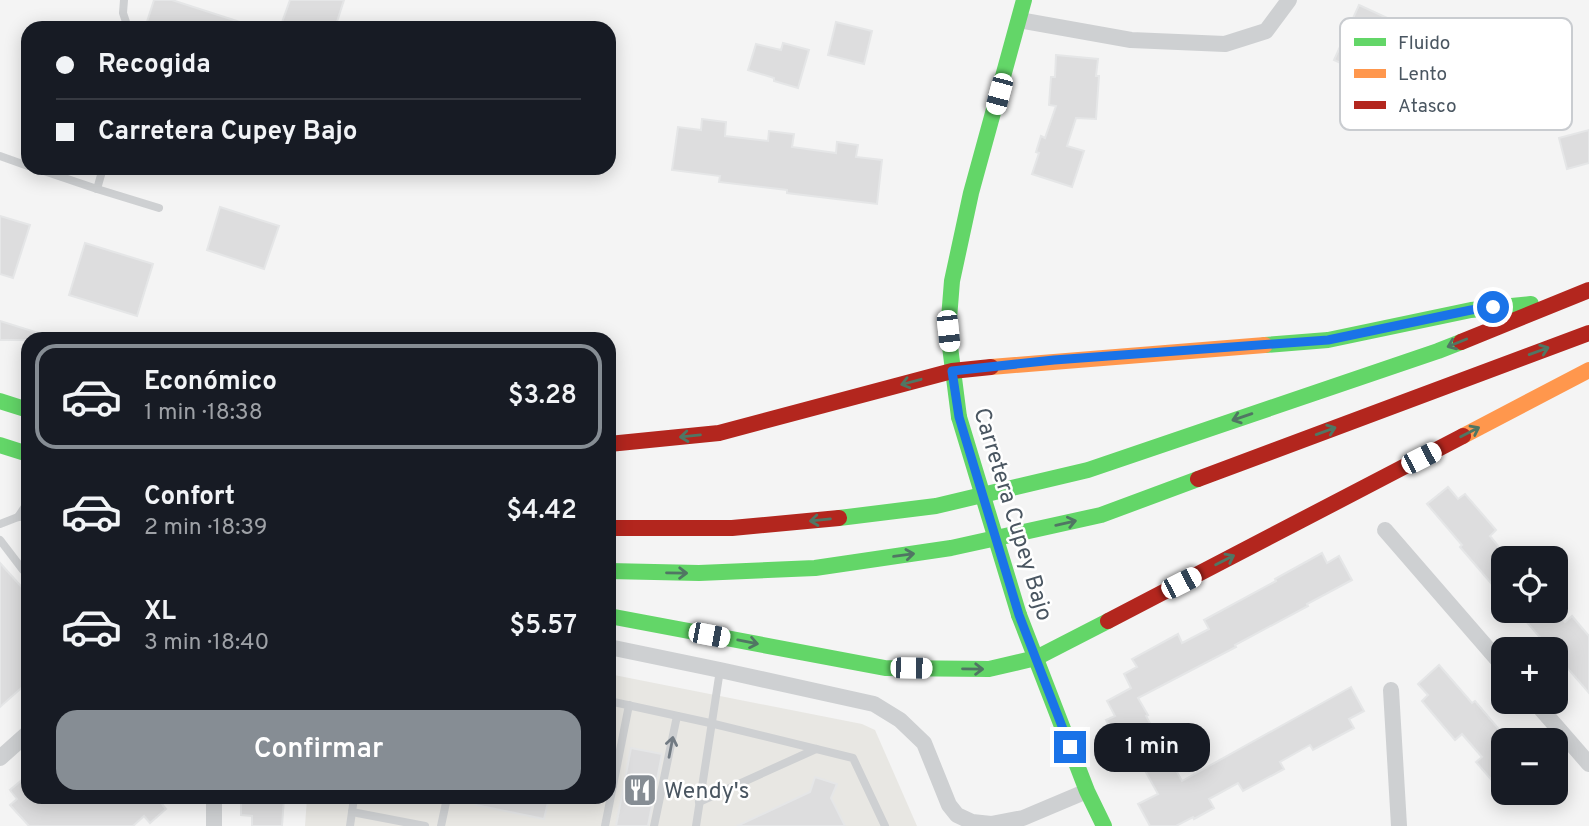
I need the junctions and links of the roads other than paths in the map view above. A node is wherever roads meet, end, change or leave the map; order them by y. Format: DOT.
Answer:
graph roads {
  1 [pos="124,0"];
  2 [pos="1024,0"];
  3 [pos="1289,0"];
  4 [pos="1019,20"];
  5 [pos="126,21"];
  6 [pos="0,156"];
  7 [pos="21,164"];
  8 [pos="56,175"];
  9 [pos="101,175"];
  10 [pos="97,189"];
  11 [pos="159,208"];
  12 [pos="1589,290"];
  13 [pos="1560,301"];
  14 [pos="1589,333"];
  15 [pos="1589,370"];
  16 [pos="952,371"];
  17 [pos="0,401"];
  18 [pos="21,408"];
  19 [pos="616,443"];
  20 [pos="0,445"];
  21 [pos="21,452"];
  22 [pos="21,510"];
  23 [pos="18,517"];
  24 [pos="0,524"];
  25 [pos="616,528"];
  26 [pos="1385,530"];
  27 [pos="0,540"];
  28 [pos="21,567"];
  29 [pos="616,571"];
  30 [pos="616,617"];
  31 [pos="616,648"];
  32 [pos="1491,652"];
  33 [pos="1037,658"];
  34 [pos="720,670"];
  35 [pos="1391,690"];
  36 [pos="616,702"];
  37 [pos="629,705"];
  38 [pos="1545,714"];
  39 [pos="677,716"];
  40 [pos="710,723"];
  41 [pos="21,739"];
  42 [pos="816,749"];
  43 [pos="0,758"];
  44 [pos="1589,764"];
  45 [pos="616,771"];
  46 [pos="1087,791"];
  47 [pos="699,803"];
  48 [pos="214,804"];
  49 [pos="353,804"];
  50 [pos="446,804"];
  51 [pos="609,804"];
  52 [pos="352,812"];
  53 [pos="214,826"];
  54 [pos="350,826"];
  55 [pos="425,826"];
  56 [pos="441,826"];
  57 [pos="605,826"];
  58 [pos="654,826"];
  59 [pos="696,826"];
  60 [pos="886,826"];
  61 [pos="1104,826"];
  62 [pos="1399,826"];
  1 -- 5 [label="lane"];
  2 -- 4 [label="main road, Carretera Cupey Bajo"];
  3 -- 4 [label="street"];
  4 -- 16 [label="main road, Carretera Cupey Bajo"];
  6 -- 7 [label="lane"];
  8 -- 10 [label="lane"];
  9 -- 10 [label="lane"];
  10 -- 11 [label="lane"];
  12 -- 13 [label="main road"];
  13 -- 16 [label="main road"];
  13 -- 25 [label="main road, one-way"];
  29 -- 14 [label="main road, one-way"];
  33 -- 15 [label="main road, one-way"];
  16 -- 19 [label="main road, one-way"];
  16 -- 33 [label="main road, Carretera Cupey Bajo, bridge"];
  17 -- 18 [label="main road"];
  20 -- 21 [label="main road"];
  22 -- 23 [label="lane"];
  23 -- 24 [label="lane"];
  26 -- 32 [label="street"];
  27 -- 28 [label="lane"];
  30 -- 33 [label="main road, one-way"];
  31 -- 34 [label="street"];
  33 -- 46 [label="main road, Carretera Cupey Bajo"];
  34 -- 40 [label="lane"];
  34 -- 46 [label="street"];
  35 -- 62 [label="street"];
  36 -- 37 [label="lane"];
  37 -- 39 [label="lane"];
  37 -- 45 [label="lane"];
  38 -- 44 [label="street"];
  39 -- 40 [label="lane"];
  58 -- 39 [label="lane, one-way"];
  40 -- 42 [label="lane"];
  40 -- 47 [label="lane"];
  41 -- 43 [label="street"];
  42 -- 47 [label="lane"];
  42 -- 60 [label="lane"];
  46 -- 61 [label="main road, Carretera Cupey Bajo"];
  47 -- 59 [label="lane"];
  48 -- 53 [label="street"];
  49 -- 52 [label="lane"];
  50 -- 56 [label="lane"];
  51 -- 57 [label="lane"];
  52 -- 54 [label="lane"];
  52 -- 55 [label="lane"];
}
